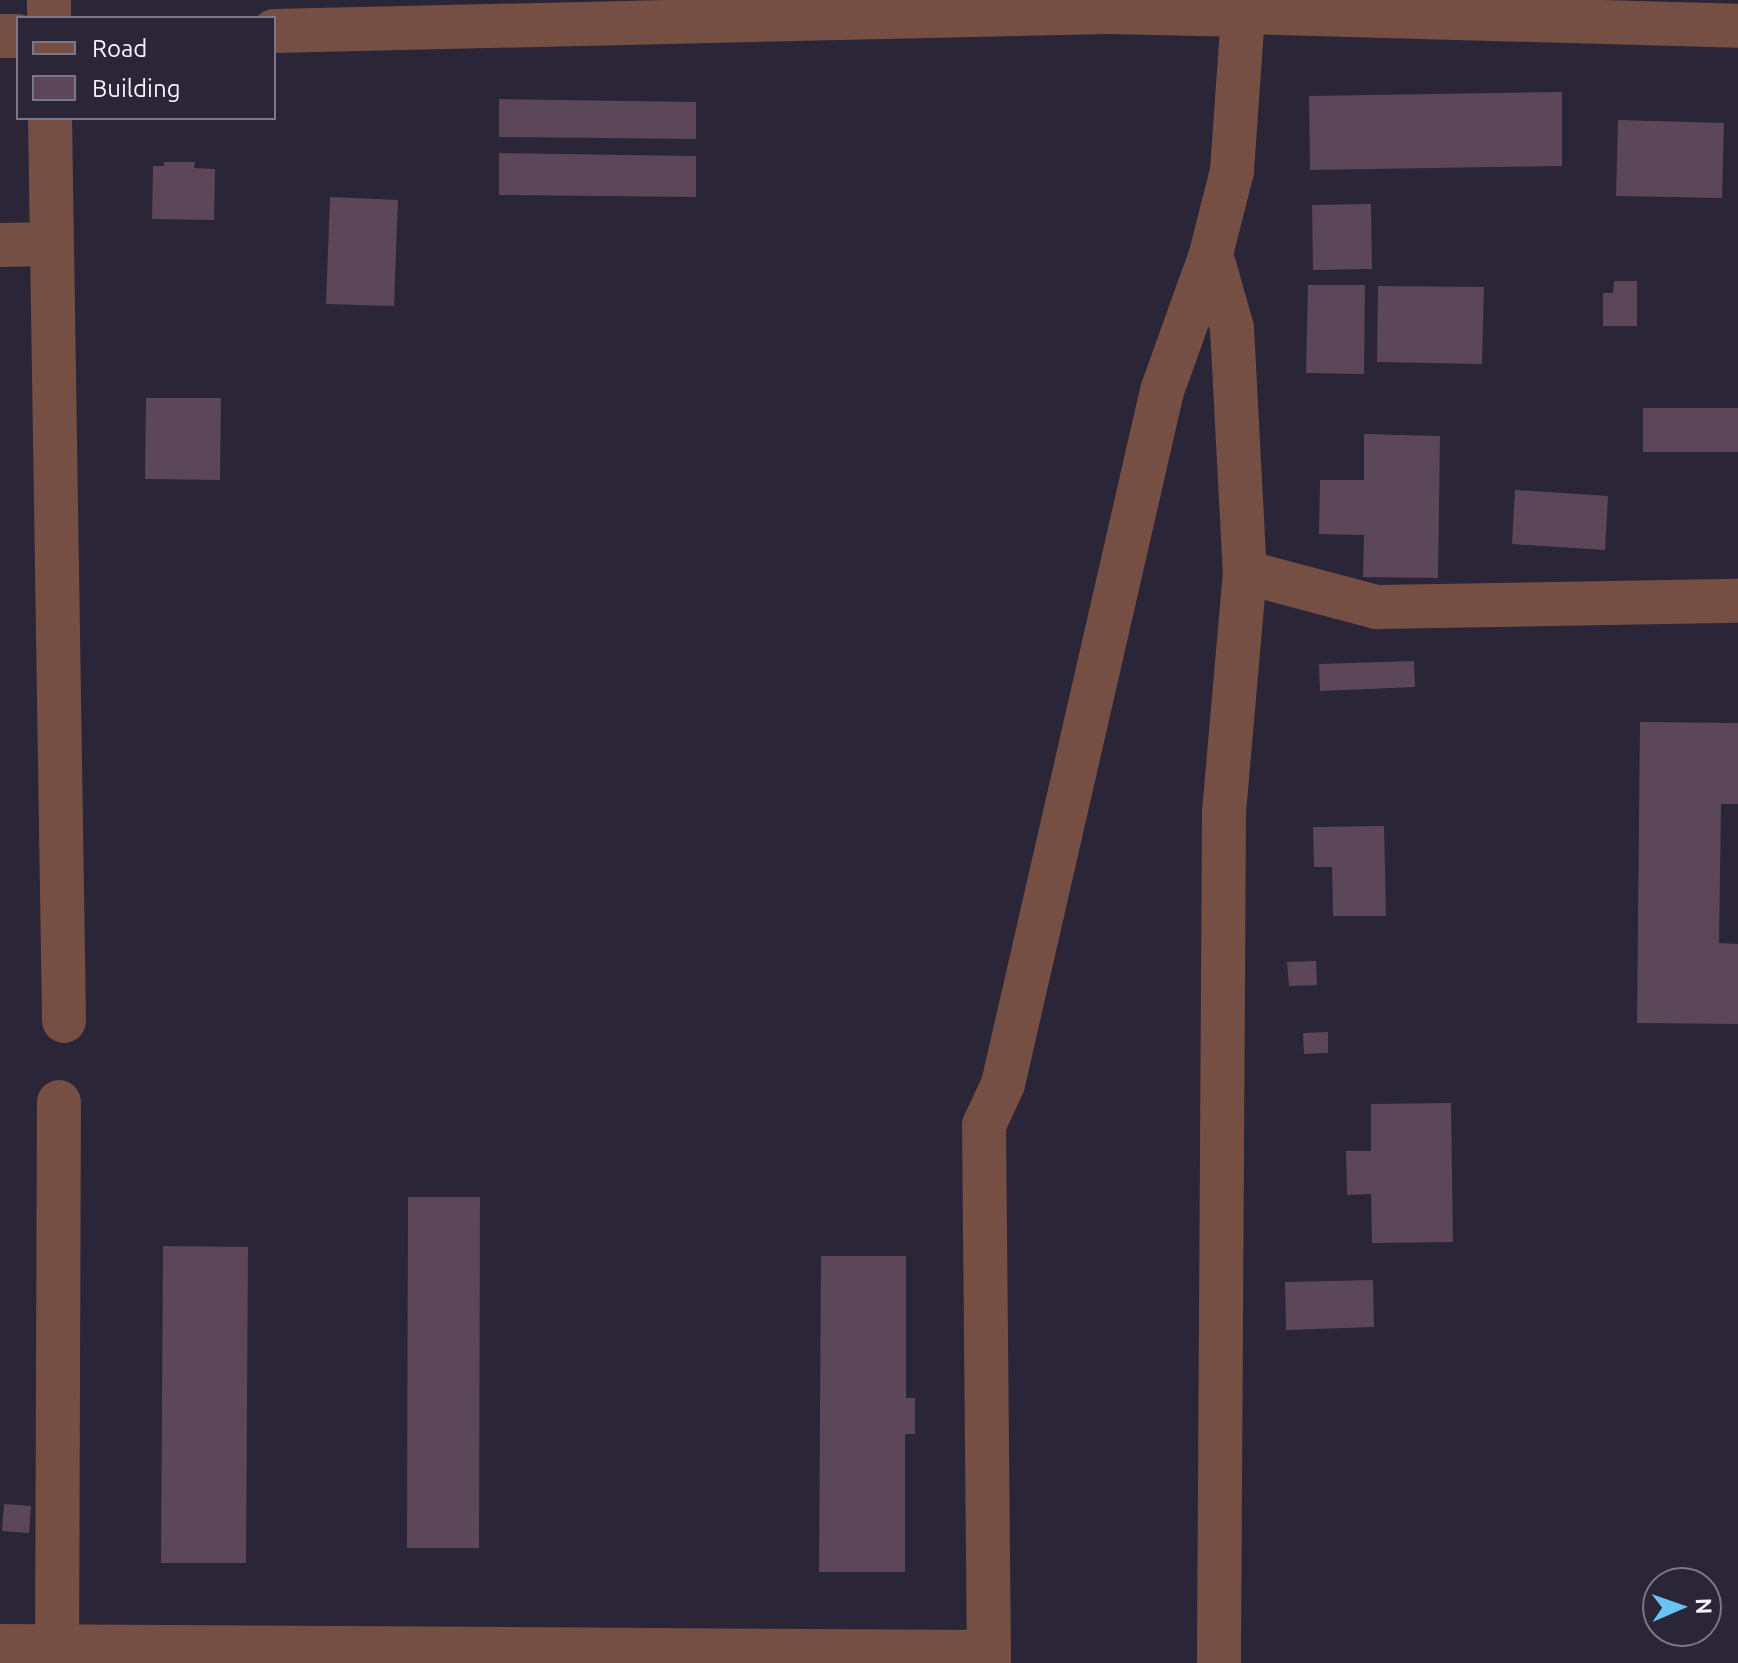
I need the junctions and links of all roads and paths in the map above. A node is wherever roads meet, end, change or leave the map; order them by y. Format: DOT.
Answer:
graph roads {
  1 [pos="1108,6"];
  2 [pos="1244,9"];
  3 [pos="1738,26"];
  4 [pos="276,31"];
  5 [pos="50,120"];
  6 [pos="51,244"];
  7 [pos="0,245"];
  8 [pos="1211,254"];
  9 [pos="1245,572"];
  10 [pos="1738,601"];
  11 [pos="64,1021"];
  12 [pos="59,1102"];
  13 [pos="0,1646"];
  14 [pos="57,1654"];
  15 [pos="989,1657"];
  16 [pos="1219,1663"];
  1 -- 2 [label="street"];
  1 -- 4 [label="street"];
  2 -- 3 [label="street"];
  2 -- 8 [label="street"];
  5 -- 6 [label="street"];
  6 -- 7 [label="street"];
  6 -- 11 [label="street"];
  8 -- 9 [label="street"];
  8 -- 15 [label="street"];
  9 -- 10 [label="street"];
  9 -- 16 [label="street"];
  12 -- 14 [label="street"];
  13 -- 14 [label="street"];
  14 -- 15 [label="street"];
}
